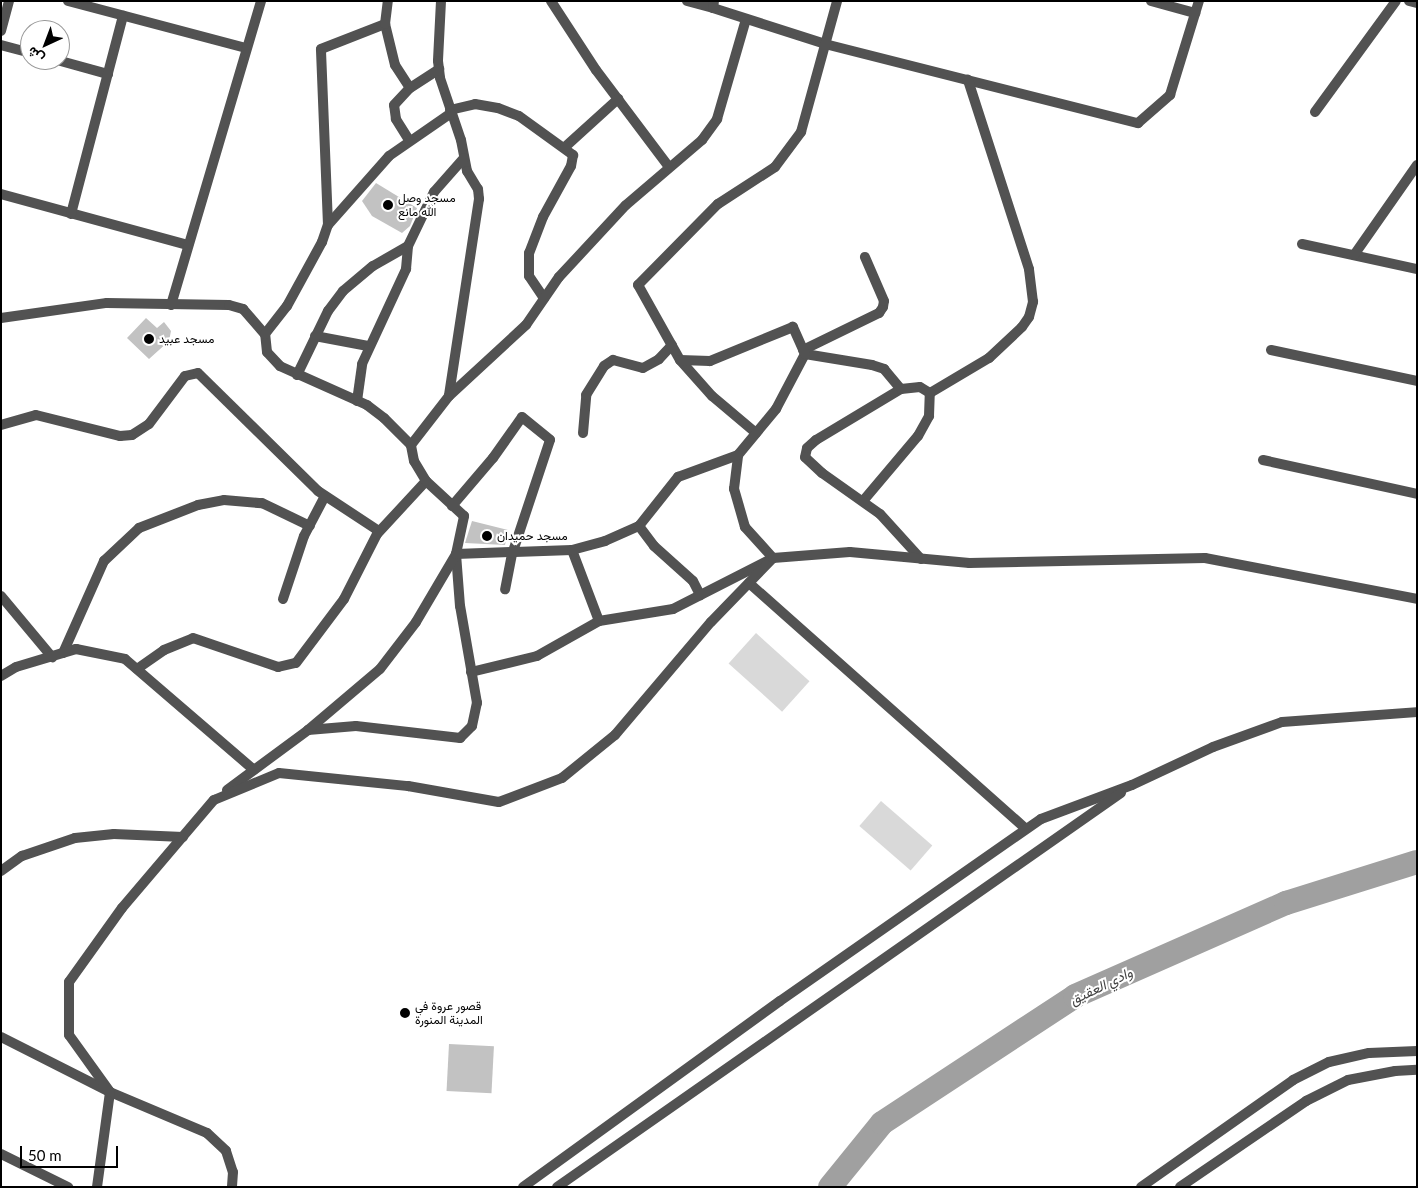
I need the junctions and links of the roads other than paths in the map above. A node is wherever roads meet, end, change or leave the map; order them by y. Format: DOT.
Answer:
graph roads {
  1 [pos="9,1"];
  2 [pos="68,1"];
  3 [pos="261,1"];
  4 [pos="388,1"];
  5 [pos="441,1"];
  6 [pos="550,1"];
  7 [pos="687,1"];
  8 [pos="837,1"];
  9 [pos="1152,1"];
  10 [pos="1199,1"];
  11 [pos="1396,1"];
  12 [pos="1409,1"];
  13 [pos="1417,3"];
  14 [pos="713,5"];
  15 [pos="1195,13"];
  16 [pos="123,16"];
  17 [pos="746,19"];
  18 [pos="385,24"];
  19 [pos="1,30"];
  20 [pos="825,44"];
  21 [pos="1,45"];
  22 [pos="246,48"];
  23 [pos="20,50"];
  24 [pos="70,64"];
  25 [pos="439,69"];
  26 [pos="108,74"];
  27 [pos="968,80"];
  28 [pos="410,88"];
  29 [pos="618,99"];
  30 [pos="451,111"];
  31 [pos="1315,112"];
  32 [pos="409,140"];
  33 [pos="565,147"];
  34 [pos="464,158"];
  35 [pos="1417,165"];
  36 [pos="669,166"];
  37 [pos="1,194"];
  38 [pos="71,214"];
  39 [pos="328,225"];
  40 [pos="1302,244"];
  41 [pos="188,245"];
  42 [pos="408,246"];
  43 [pos="1354,255"];
  44 [pos="865,257"];
  45 [pos="1417,269"];
  46 [pos="544,298"];
  47 [pos="171,304"];
  48 [pos="1,318"];
  49 [pos="265,334"];
  50 [pos="315,336"];
  51 [pos="672,345"];
  52 [pos="368,346"];
  53 [pos="1271,350"];
  54 [pos="804,352"];
  55 [pos="680,360"];
  56 [pos="297,375"];
  57 [pos="1417,381"];
  58 [pos="901,390"];
  59 [pos="930,393"];
  60 [pos="449,396"];
  61 [pos="357,401"];
  62 [pos="1,425"];
  63 [pos="583,433"];
  64 [pos="756,433"];
  65 [pos="411,445"];
  66 [pos="738,455"];
  67 [pos="1263,460"];
  68 [pos="426,481"];
  69 [pos="1417,494"];
  70 [pos="325,496"];
  71 [pos="863,501"];
  72 [pos="452,506"];
  73 [pos="310,526"];
  74 [pos="639,526"];
  75 [pos="379,532"];
  76 [pos="572,550"];
  77 [pos="456,554"];
  78 [pos="512,554"];
  79 [pos="773,558"];
  80 [pos="921,559"];
  81 [pos="749,583"];
  82 [pos="505,589"];
  83 [pos="700,595"];
  84 [pos="1,596"];
  85 [pos="283,599"];
  86 [pos="1417,599"];
  87 [pos="599,621"];
  88 [pos="63,653"];
  89 [pos="52,657"];
  90 [pos="137,669"];
  91 [pos="471,672"];
  92 [pos="1,676"];
  93 [pos="1417,712"];
  94 [pos="308,730"];
  95 [pos="254,770"];
  96 [pos="1132,785"];
  97 [pos="214,800"];
  98 [pos="1026,829"];
  99 [pos="182,837"];
  100 [pos="1,871"];
  101 [pos="1,1037"];
  102 [pos="1417,1051"];
  103 [pos="1417,1070"];
  104 [pos="110,1092"];
  105 [pos="1,1154"];
  106 [pos="68,1187"];
  107 [pos="97,1187"];
  108 [pos="232,1187"];
  109 [pos="523,1187"];
  110 [pos="557,1187"];
  111 [pos="1141,1187"];
  112 [pos="1180,1187"];
  1 -- 19 [label="street"];
  2 -- 16 [label="street"];
  3 -- 22 [label="street"];
  4 -- 18 [label="street"];
  5 -- 25 [label="street"];
  6 -- 29 [label="street"];
  7 -- 14 [label="street"];
  8 -- 20 [label="street"];
  9 -- 15 [label="street"];
  10 -- 15 [label="street"];
  11 -- 31 [label="street"];
  12 -- 13 [label="street"];
  14 -- 17 [label="street"];
  15 -- 27 [label="street"];
  16 -- 22 [label="street"];
  16 -- 26 [label="street"];
  17 -- 20 [label="street"];
  17 -- 36 [label="street"];
  18 -- 28 [label="street"];
  18 -- 39 [label="street"];
  20 -- 27 [label="street"];
  20 -- 51 [label="street"];
  21 -- 23 [label="street"];
  22 -- 41 [label="street"];
  24 -- 26 [label="street"];
  25 -- 28 [label="street"];
  25 -- 30 [label="street"];
  26 -- 38 [label="street"];
  27 -- 59 [label="street"];
  28 -- 32 [label="street"];
  29 -- 33 [label="street"];
  29 -- 36 [label="street"];
  30 -- 32 [label="street"];
  30 -- 33 [label="street"];
  30 -- 34 [label="street"];
  32 -- 39 [label="street"];
  33 -- 46 [label="street"];
  34 -- 42 [label="street"];
  34 -- 60 [label="street"];
  35 -- 43 [label="street"];
  36 -- 46 [label="street"];
  37 -- 38 [label="street"];
  38 -- 41 [label="street"];
  39 -- 49 [label="street"];
  40 -- 43 [label="street"];
  41 -- 47 [label="street"];
  42 -- 50 [label="street"];
  42 -- 52 [label="street"];
  43 -- 45 [label="street"];
  44 -- 54 [label="street"];
  46 -- 60 [label="street"];
  47 -- 48 [label="street"];
  47 -- 49 [label="street"];
  49 -- 56 [label="street"];
  50 -- 52 [label="street"];
  50 -- 56 [label="street"];
  51 -- 55 [label="street"];
  51 -- 63 [label="street"];
  52 -- 61 [label="street"];
  53 -- 57 [label="street"];
  54 -- 55 [label="street"];
  54 -- 58 [label="street"];
  54 -- 64 [label="street"];
  55 -- 64 [label="street"];
  56 -- 61 [label="street"];
  58 -- 59 [label="street"];
  58 -- 71 [label="street"];
  59 -- 71 [label="street"];
  60 -- 65 [label="street"];
  61 -- 65 [label="street"];
  62 -- 70 [label="street"];
  64 -- 66 [label="street"];
  65 -- 68 [label="street"];
  66 -- 74 [label="street"];
  66 -- 79 [label="street"];
  67 -- 69 [label="street"];
  68 -- 72 [label="street"];
  68 -- 75 [label="street"];
  70 -- 73 [label="street"];
  70 -- 75 [label="street"];
  71 -- 80 [label="street"];
  72 -- 77 [label="street"];
  72 -- 78 [label="street"];
  73 -- 85 [label="street"];
  73 -- 88 [label="street"];
  74 -- 76 [label="street"];
  74 -- 83 [label="street"];
  75 -- 90 [label="street"];
  76 -- 78 [label="street"];
  76 -- 87 [label="street"];
  77 -- 78 [label="street"];
  77 -- 91 [label="street"];
  77 -- 94 [label="street"];
  78 -- 82 [label="street"];
  79 -- 80 [label="street"];
  79 -- 81 [label="street"];
  79 -- 83 [label="street"];
  80 -- 86 [label="street"];
  81 -- 97 [label="street"];
  81 -- 98 [label="street"];
  83 -- 87 [label="street"];
  84 -- 89 [label="street"];
  87 -- 91 [label="street"];
  88 -- 89 [label="street"];
  88 -- 90 [label="street"];
  89 -- 92 [label="street"];
  90 -- 95 [label="street"];
  91 -- 94 [label="street"];
  93 -- 96 [label="street"];
  94 -- 95 [label="street"];
  95 -- 97 [label="street"];
  96 -- 98 [label="street"];
  96 -- 110 [label="street"];
  97 -- 99 [label="street"];
  98 -- 109 [label="street"];
  99 -- 100 [label="street"];
  99 -- 104 [label="street"];
  101 -- 104 [label="street"];
  102 -- 111 [label="street"];
  103 -- 112 [label="street"];
  104 -- 107 [label="street"];
  104 -- 108 [label="street"];
  105 -- 106 [label="street"];
}
